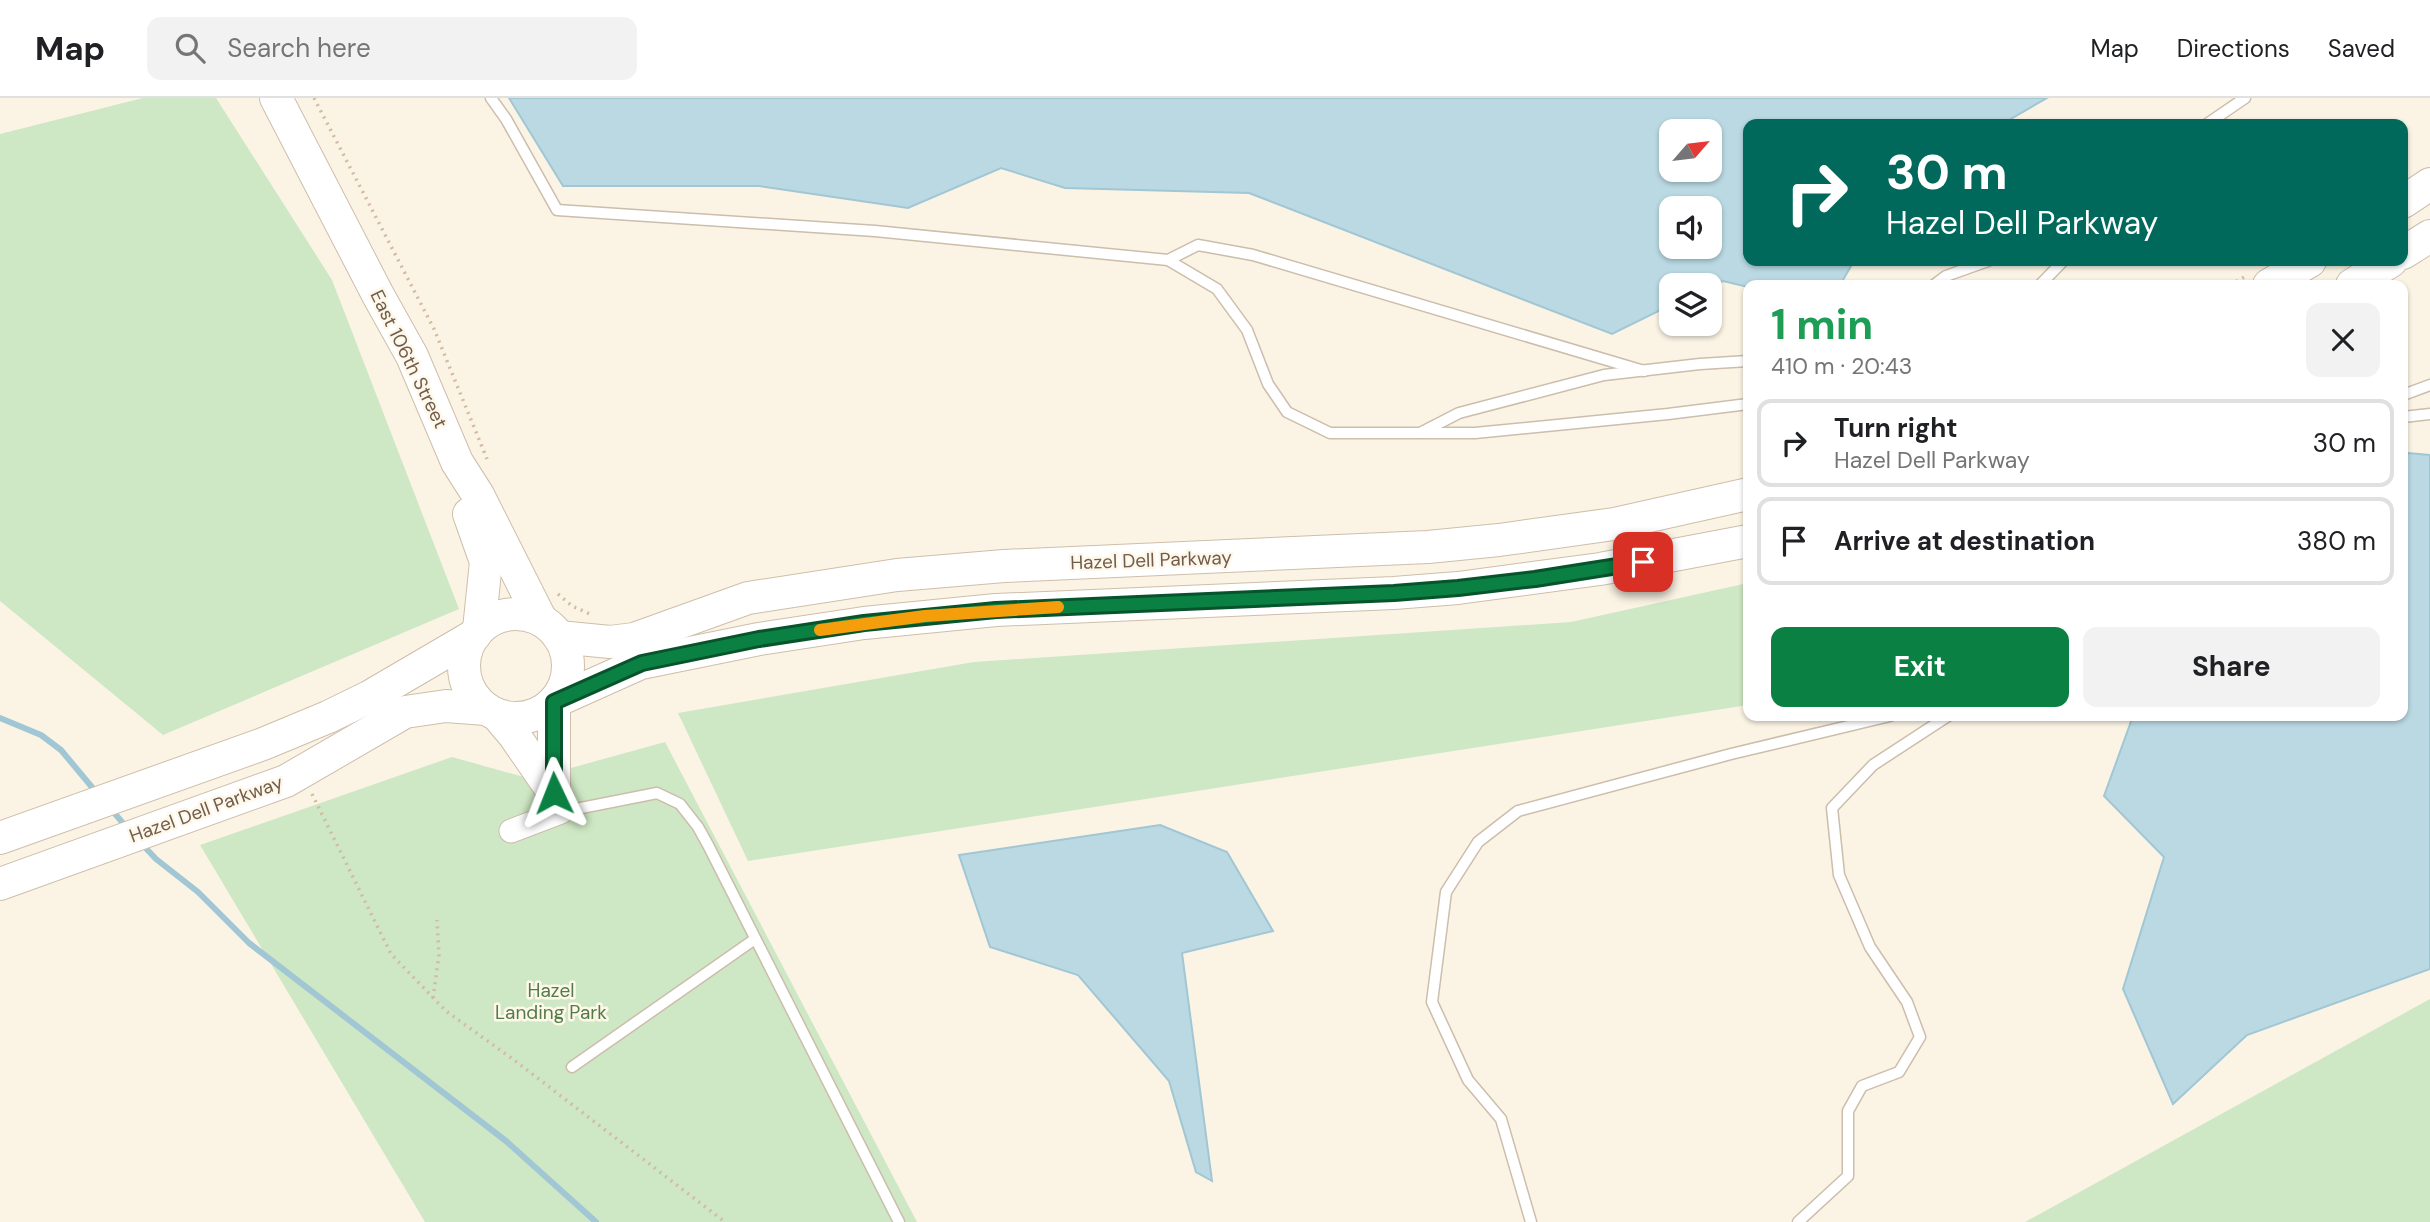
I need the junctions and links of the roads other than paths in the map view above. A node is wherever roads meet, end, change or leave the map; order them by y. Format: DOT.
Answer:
graph roads {
  1 [pos="276,98"];
  2 [pos="491,98"];
  3 [pos="2245,98"];
  4 [pos="2214,119"];
  5 [pos="2430,184"];
  6 [pos="2408,199"];
  7 [pos="2430,236"];
  8 [pos="2408,250"];
  9 [pos="1168,260"];
  10 [pos="1974,266"];
  11 [pos="2058,266"];
  12 [pos="2301,266"];
  13 [pos="2383,266"];
  14 [pos="1941,280"];
  15 [pos="2044,280"];
  16 [pos="2277,280"];
  17 [pos="2360,280"];
  18 [pos="1743,361"];
  19 [pos="1644,371"];
  20 [pos="2430,385"];
  21 [pos="2408,393"];
  22 [pos="1743,405"];
  23 [pos="2430,414"];
  24 [pos="2408,416"];
  25 [pos="1419,433"];
  26 [pos="457,462"];
  27 [pos="1743,495"];
  28 [pos="1743,542"];
  29 [pos="550,628"];
  30 [pos="477,632"];
  31 [pos="554,702"];
  32 [pos="491,712"];
  33 [pos="1869,721"];
  34 [pos="1940,721"];
  35 [pos="557,803"];
  36 [pos="511,831"];
  37 [pos="0,838"];
  38 [pos="0,884"];
  39 [pos="755,939"];
  40 [pos="572,1068"];
  41 [pos="899,1222"];
  42 [pos="1531,1222"];
  43 [pos="1798,1222"];
  1 -- 26 [label="main road, East 106th Street"];
  2 -- 9 [label="lane"];
  3 -- 4 [label="lane"];
  5 -- 6 [label="main road"];
  7 -- 8 [label="main road"];
  9 -- 19 [label="lane"];
  9 -- 25 [label="lane"];
  10 -- 14 [label="lane"];
  11 -- 15 [label="lane"];
  12 -- 16 [label="main road"];
  13 -- 17 [label="main road"];
  18 -- 19 [label="lane"];
  19 -- 25 [label="lane"];
  20 -- 21 [label="lane"];
  22 -- 25 [label="lane"];
  23 -- 24 [label="lane"];
  26 -- 29 [label="main road, East 106th Street"];
  26 -- 30 [label="main road"];
  27 -- 29 [label="main road, Hazel Dell Parkway"];
  28 -- 31 [label="main road"];
  29 -- 30 [label="main road"];
  29 -- 31 [label="main road"];
  30 -- 32 [label="main road"];
  30 -- 37 [label="main road"];
  31 -- 32 [label="main road"];
  31 -- 35 [label="main road"];
  32 -- 35 [label="main road"];
  32 -- 38 [label="main road, Hazel Dell Parkway"];
  33 -- 42 [label="lane"];
  34 -- 43 [label="lane"];
  35 -- 36 [label="street"];
  35 -- 39 [label="lane"];
  39 -- 40 [label="lane"];
  39 -- 41 [label="lane"];
}
